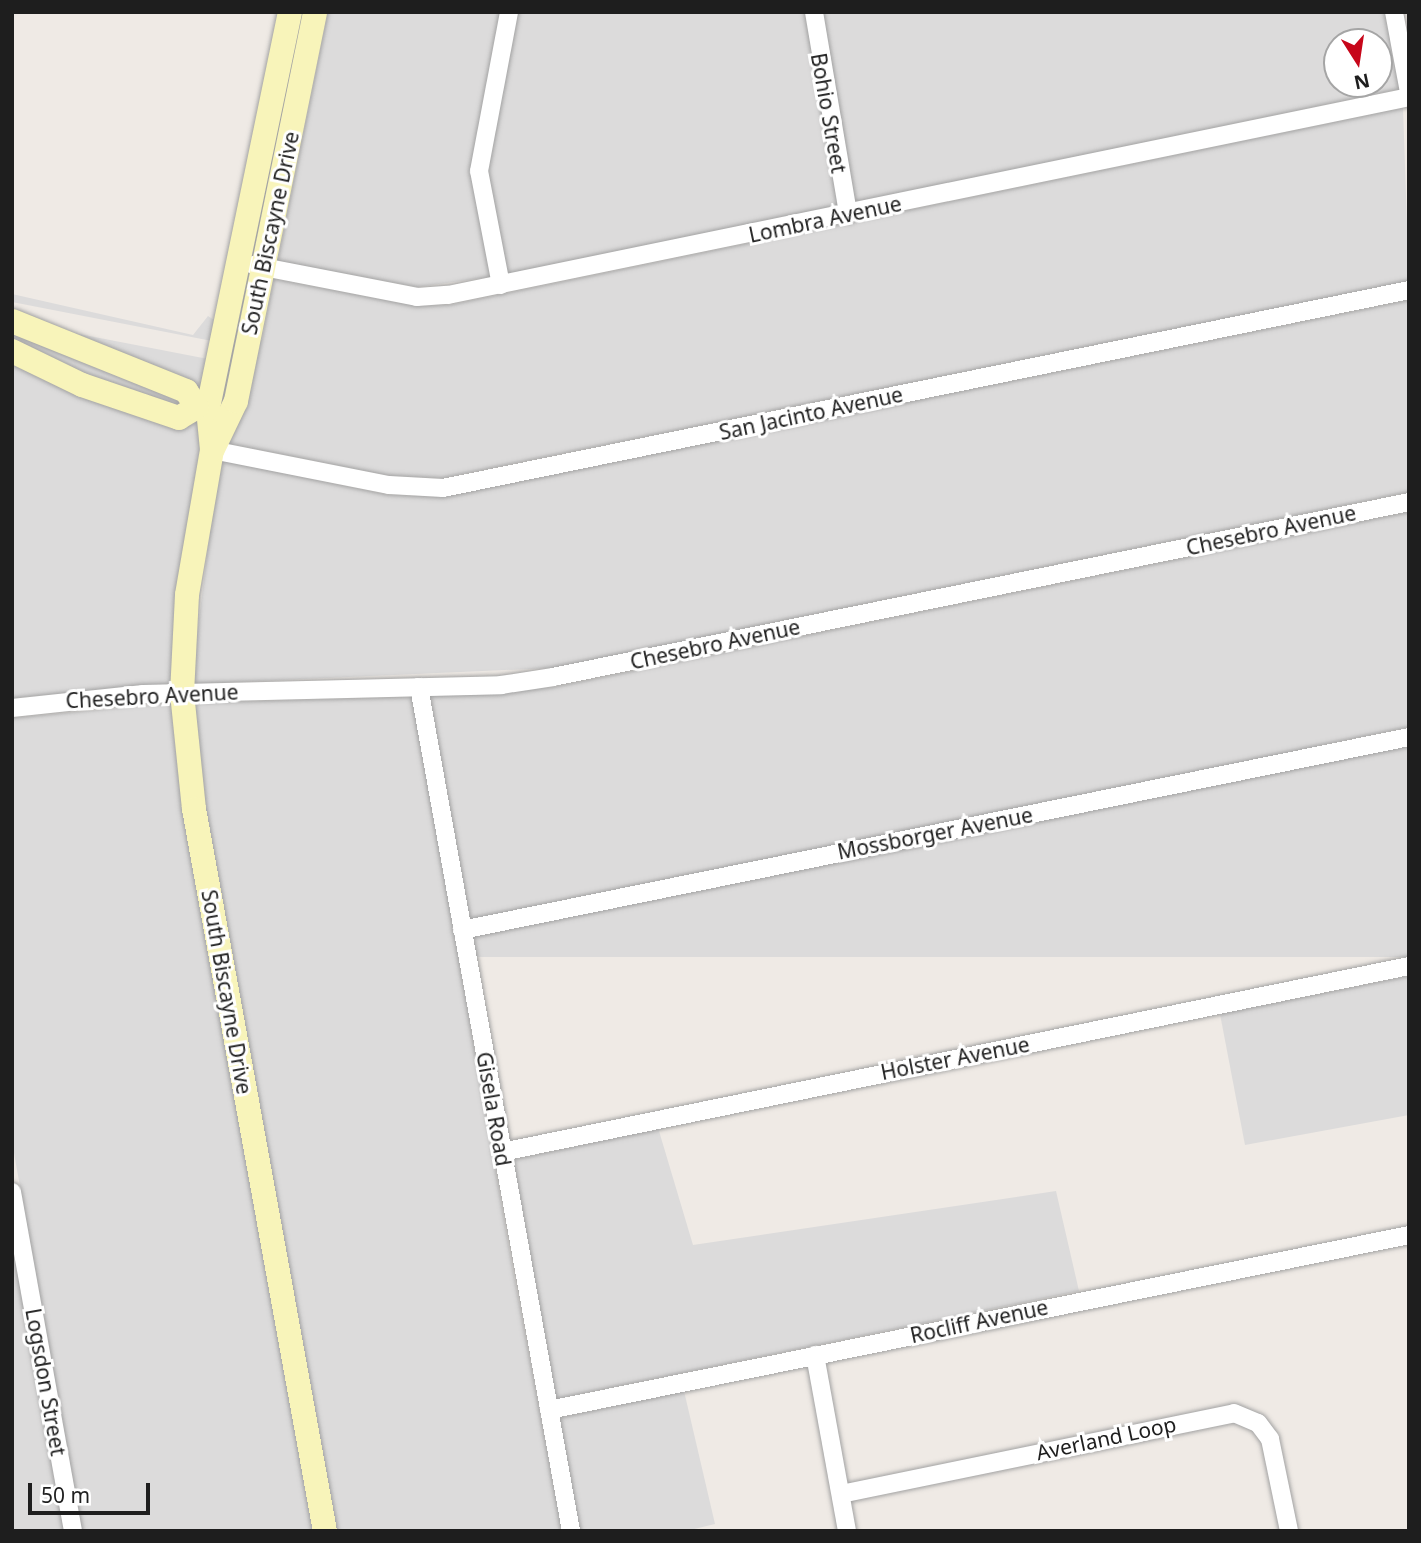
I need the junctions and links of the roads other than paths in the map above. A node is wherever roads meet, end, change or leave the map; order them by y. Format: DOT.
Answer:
graph roads {
  1 [pos="290,12"];
  2 [pos="315,12"];
  3 [pos="509,12"];
  4 [pos="814,12"];
  5 [pos="1394,12"];
  6 [pos="1409,94"];
  7 [pos="848,214"];
  8 [pos="251,265"];
  9 [pos="501,285"];
  10 [pos="1409,290"];
  11 [pos="12,321"];
  12 [pos="12,351"];
  13 [pos="212,410"];
  14 [pos="212,450"];
  15 [pos="1409,502"];
  16 [pos="419,687"];
  17 [pos="182,693"];
  18 [pos="12,708"];
  19 [pos="1409,737"];
  20 [pos="462,930"];
  21 [pos="1409,966"];
  22 [pos="502,1152"];
  23 [pos="12,1192"];
  24 [pos="1409,1235"];
  25 [pos="815,1355"];
  26 [pos="549,1410"];
  27 [pos="841,1494"];
  28 [pos="73,1531"];
  29 [pos="325,1531"];
  30 [pos="570,1531"];
  31 [pos="847,1531"];
  32 [pos="1289,1531"];
  1 -- 8 [label="street, South Biscayne Drive"];
  2 -- 8 [label="street, South Biscayne Drive"];
  3 -- 9 [label="street"];
  4 -- 7 [label="street, Bohio Street"];
  5 -- 6 [label="street"];
  6 -- 7 [label="street, Lombra Avenue"];
  7 -- 9 [label="street, Lombra Avenue"];
  8 -- 9 [label="street, Lombra Avenue"];
  8 -- 13 [label="street, South Biscayne Drive"];
  10 -- 14 [label="street, San Jacinto Avenue"];
  11 -- 13 [label="street"];
  12 -- 13 [label="street"];
  13 -- 14 [label="street, South Biscayne Drive"];
  14 -- 17 [label="street, South Biscayne Drive"];
  15 -- 16 [label="street, Chesebro Avenue"];
  16 -- 17 [label="street, Chesebro Avenue"];
  16 -- 20 [label="street, Gisela Road"];
  17 -- 18 [label="street, Chesebro Avenue"];
  17 -- 29 [label="street, South Biscayne Drive"];
  19 -- 20 [label="street, Mossborger Avenue"];
  20 -- 22 [label="street, Gisela Road"];
  21 -- 22 [label="street, Holster Avenue"];
  22 -- 26 [label="street, Gisela Road"];
  23 -- 28 [label="street, Logsdon Street"];
  24 -- 25 [label="street, Rocliff Avenue"];
  25 -- 26 [label="street, Rocliff Avenue"];
  25 -- 27 [label="street"];
  26 -- 30 [label="street, Gisela Road"];
  27 -- 31 [label="street"];
  27 -- 32 [label="street, Averland Loop"];
}
